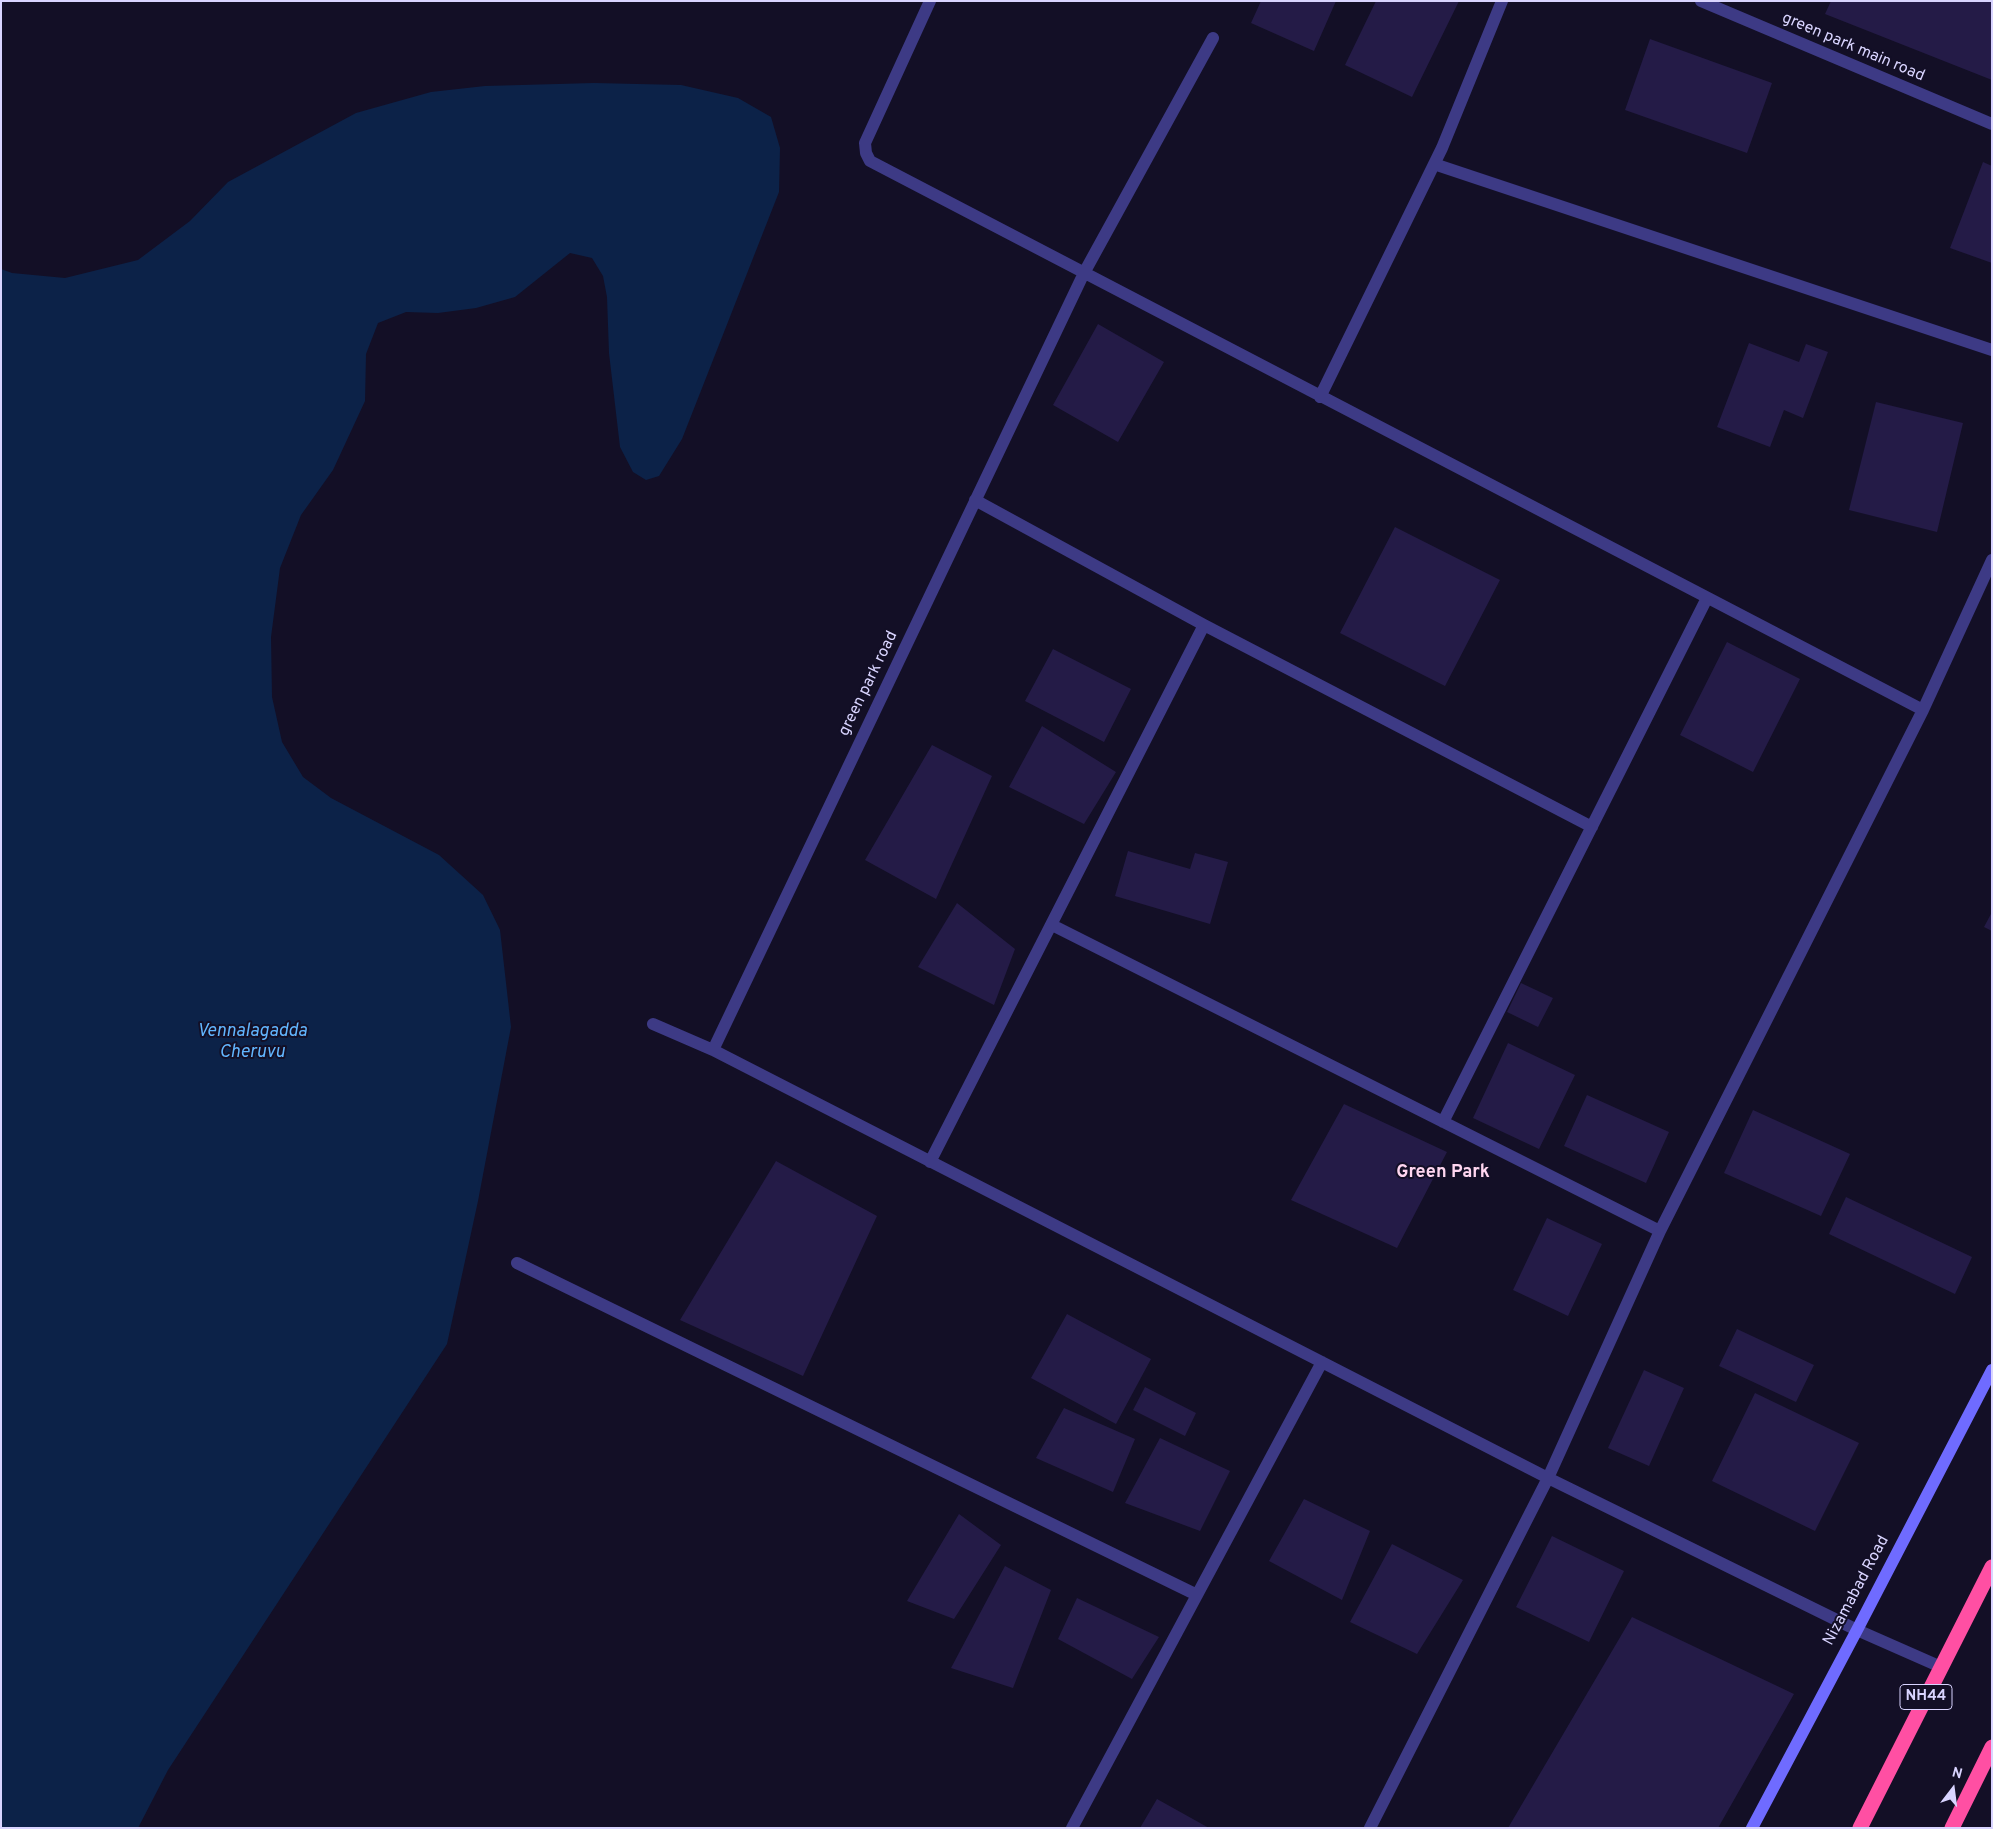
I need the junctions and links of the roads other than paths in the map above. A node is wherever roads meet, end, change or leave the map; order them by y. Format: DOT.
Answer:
graph roads {
  1 [pos="930,1"];
  2 [pos="1502,1"];
  3 [pos="1701,1"];
  4 [pos="1213,38"];
  5 [pos="1992,124"];
  6 [pos="1434,164"];
  7 [pos="1084,273"];
  8 [pos="1992,350"];
  9 [pos="1320,397"];
  10 [pos="976,500"];
  11 [pos="1992,560"];
  12 [pos="1707,598"];
  13 [pos="1204,625"];
  14 [pos="1923,710"];
  15 [pos="1592,827"];
  16 [pos="1052,925"];
  17 [pos="653,1024"];
  18 [pos="713,1050"];
  19 [pos="1443,1122"];
  20 [pos="930,1162"];
  21 [pos="1660,1232"];
  22 [pos="516,1264"];
  23 [pos="1322,1362"];
  24 [pos="1992,1370"];
  25 [pos="1548,1478"];
  26 [pos="1992,1567"];
  27 [pos="1197,1594"];
  28 [pos="1857,1630"];
  29 [pos="1941,1667"];
  30 [pos="1992,1747"];
  31 [pos="1072,1828"];
  32 [pos="1370,1828"];
  33 [pos="1752,1828"];
  34 [pos="1860,1828"];
  35 [pos="1952,1828"];
  1 -- 7 [label="street"];
  2 -- 6 [label="street"];
  3 -- 5 [label="street, green park main road"];
  4 -- 7 [label="street, green park road"];
  6 -- 8 [label="street"];
  6 -- 9 [label="street"];
  7 -- 9 [label="street"];
  7 -- 10 [label="street, green park road"];
  9 -- 12 [label="street"];
  10 -- 13 [label="street"];
  10 -- 18 [label="street, green park road"];
  11 -- 14 [label="street"];
  12 -- 14 [label="street"];
  12 -- 15 [label="street"];
  13 -- 15 [label="street"];
  13 -- 16 [label="street"];
  14 -- 21 [label="street"];
  15 -- 19 [label="street"];
  16 -- 19 [label="street"];
  16 -- 20 [label="street"];
  17 -- 18 [label="street"];
  18 -- 20 [label="street"];
  19 -- 21 [label="street"];
  20 -- 23 [label="street"];
  21 -- 25 [label="street"];
  22 -- 27 [label="street"];
  23 -- 25 [label="street"];
  23 -- 27 [label="street"];
  24 -- 28 [label="main road, Nizamabad Road"];
  25 -- 28 [label="street"];
  25 -- 32 [label="street"];
  26 -- 29 [label="highway, NH44"];
  27 -- 31 [label="street"];
  28 -- 29 [label="street"];
  28 -- 33 [label="main road, Nizamabad Road"];
  29 -- 34 [label="highway, NH44"];
  30 -- 35 [label="highway"];
}
